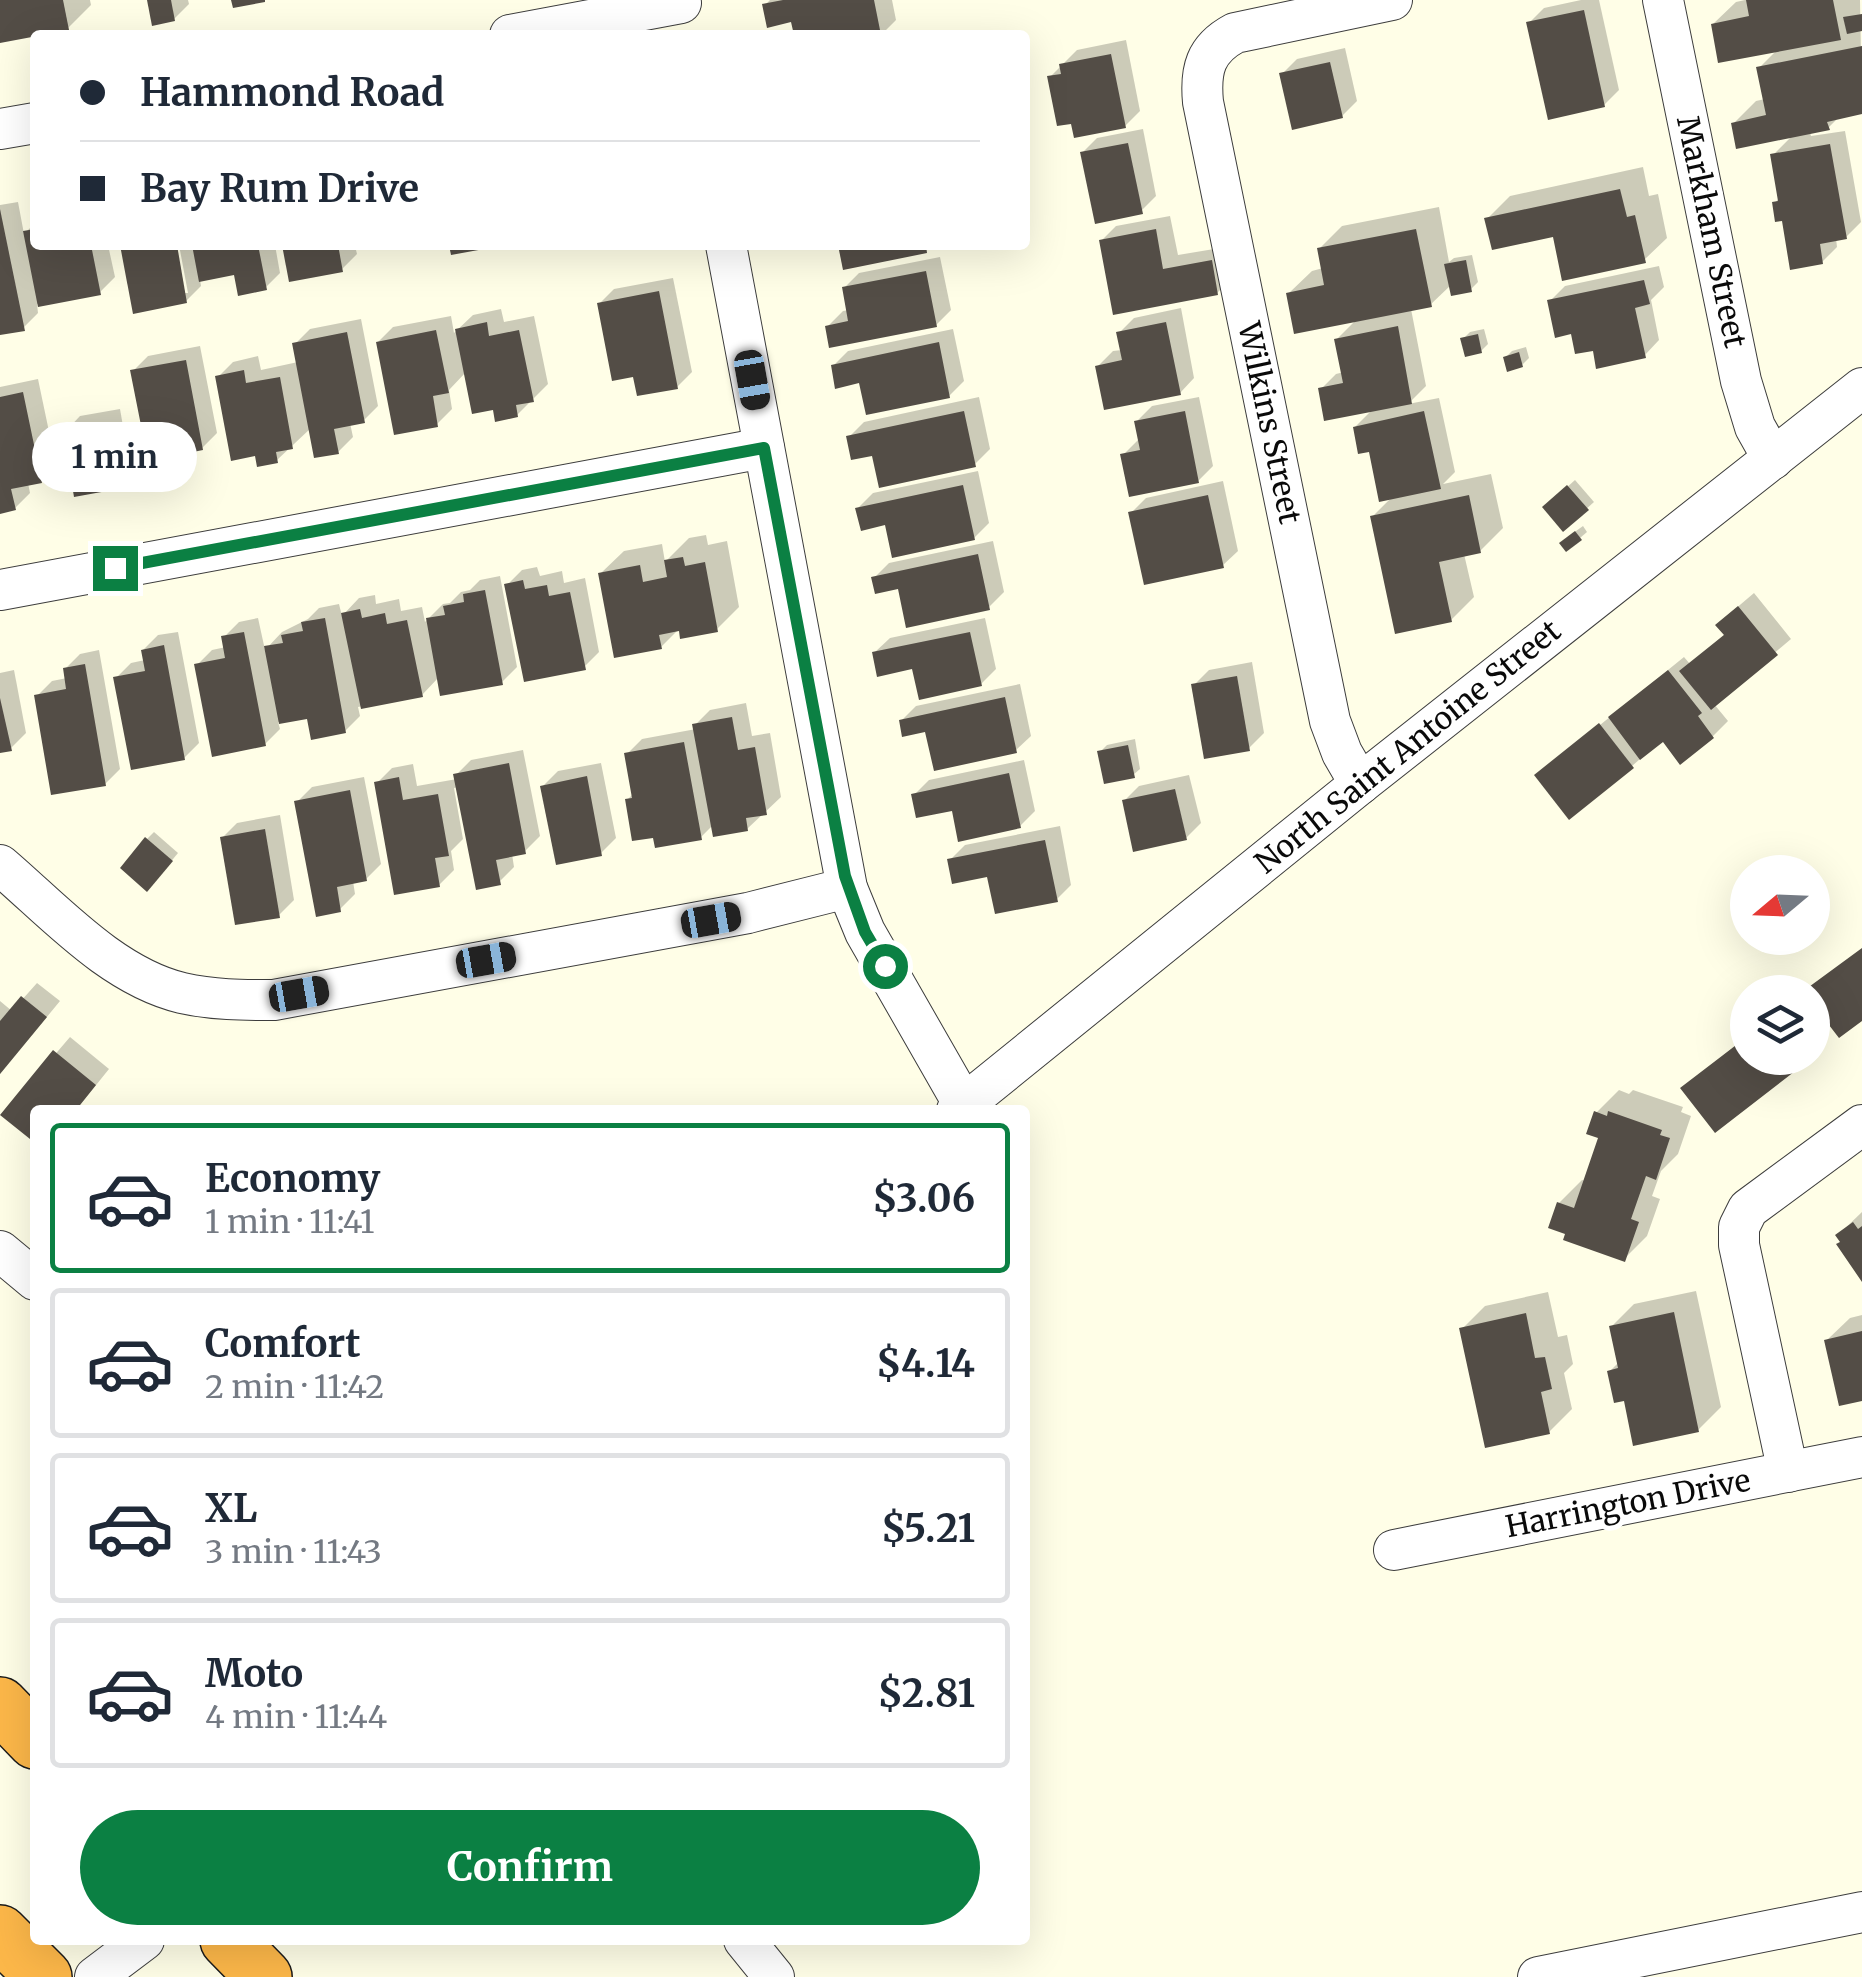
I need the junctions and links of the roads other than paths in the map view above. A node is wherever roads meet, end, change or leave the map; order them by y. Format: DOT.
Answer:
graph roads {
  1 [pos="1392,0"];
  2 [pos="1663,0"];
  3 [pos="683,13"];
  4 [pos="549,30"];
  5 [pos="30,124"];
  6 [pos="0,129"];
  7 [pos="727,250"];
  8 [pos="1862,388"];
  9 [pos="764,448"];
  10 [pos="1773,459"];
  11 [pos="0,590"];
  12 [pos="1360,784"];
  13 [pos="0,865"];
  14 [pos="848,888"];
  15 [pos="960,1105"];
  16 [pos="963,1105"];
  17 [pos="1862,1125"];
  18 [pos="0,1251"];
  19 [pos="30,1276"];
  20 [pos="1862,1456"];
  21 [pos="1788,1472"];
  22 [pos="1394,1550"];
  23 [pos="1862,1912"];
  24 [pos="0,1932"];
  25 [pos="137,1945"];
  26 [pos="233,1945"];
  27 [pos="748,1945"];
  28 [pos="1589,1972"];
  29 [pos="44,1977"];
  30 [pos="95,1977"];
  31 [pos="264,1977"];
  32 [pos="774,1977"];
  33 [pos="1538,1977"];
  1 -- 12 [label="street, Wilkins Street"];
  2 -- 10 [label="street, Markham Street"];
  3 -- 4 [label="street"];
  5 -- 6 [label="street"];
  7 -- 9 [label="street"];
  8 -- 10 [label="street, North Saint Antoine Street"];
  9 -- 11 [label="street"];
  9 -- 14 [label="street"];
  10 -- 12 [label="street, North Saint Antoine Street"];
  12 -- 16 [label="street, North Saint Antoine Street"];
  13 -- 14 [label="street"];
  14 -- 15 [label="street"];
  17 -- 21 [label="street"];
  18 -- 19 [label="street"];
  20 -- 21 [label="street, Harrington Drive"];
  21 -- 22 [label="street, Harrington Drive"];
  23 -- 28 [label="street"];
  24 -- 29 [label="highway"];
  25 -- 30 [label="street"];
  26 -- 31 [label="highway"];
  27 -- 32 [label="street"];
  28 -- 33 [label="street"];
}
